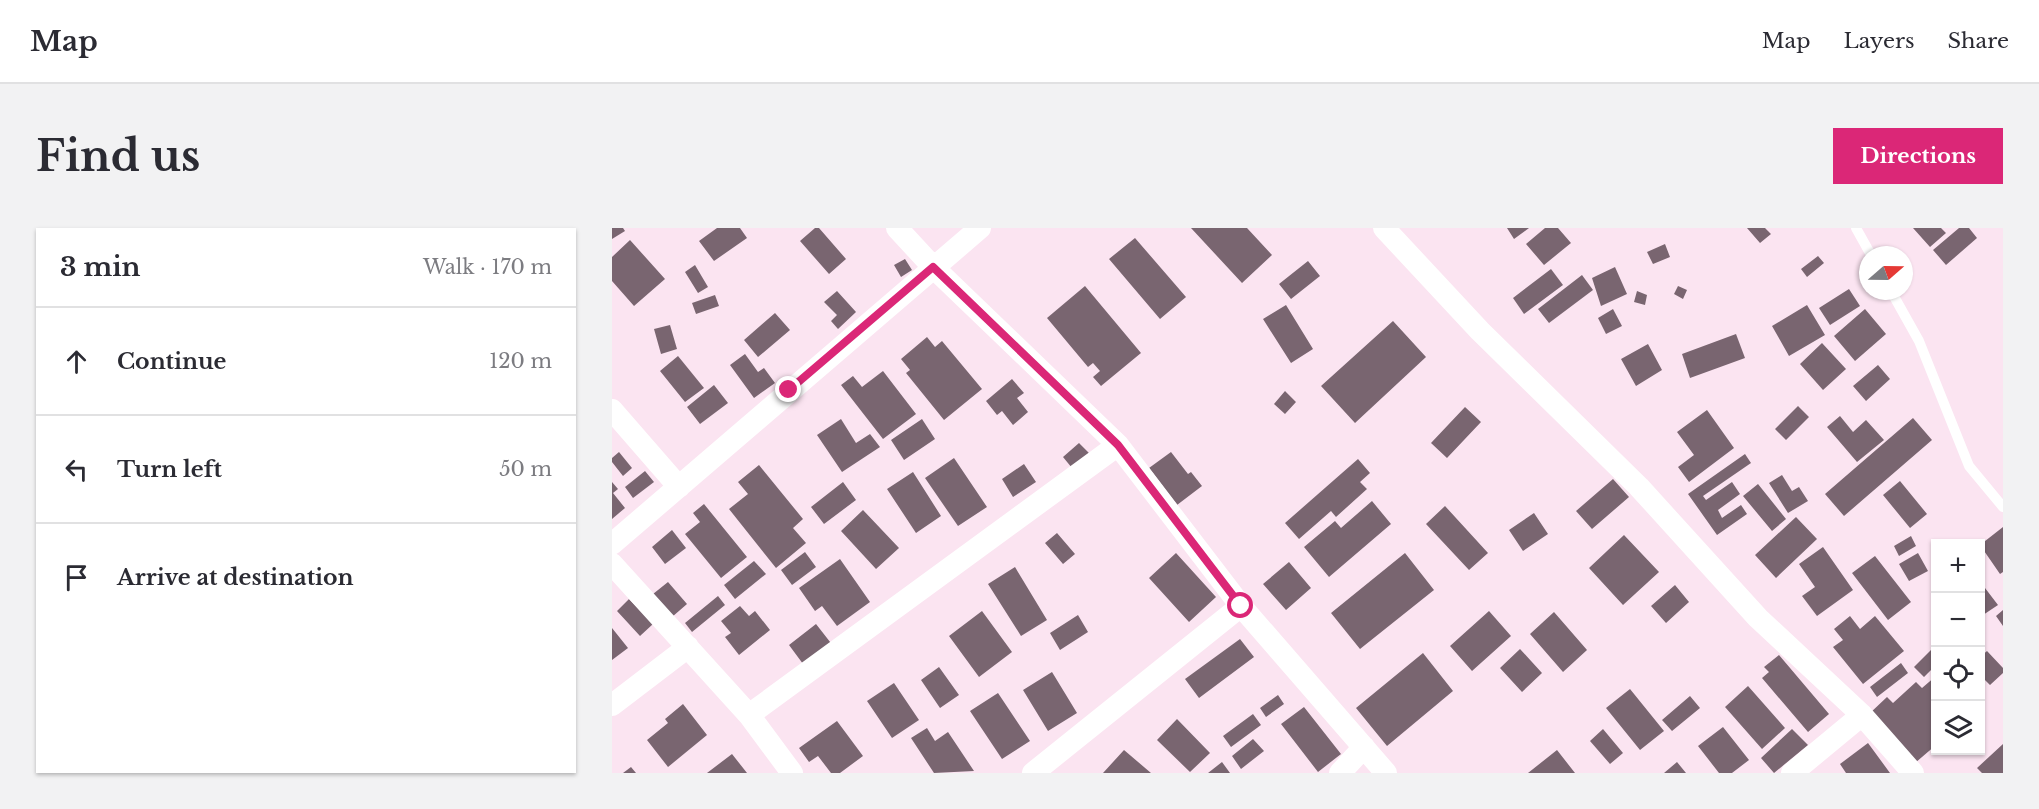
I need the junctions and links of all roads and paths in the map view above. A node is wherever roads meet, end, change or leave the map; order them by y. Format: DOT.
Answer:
graph roads {
  1 [pos="897,228"];
  2 [pos="980,228"];
  3 [pos="1384,228"];
  4 [pos="1856,228"];
  5 [pos="1866,246"];
  6 [pos="933,267"];
  7 [pos="1896,300"];
  8 [pos="612,410"];
  9 [pos="1118,445"];
  10 [pos="679,487"];
  11 [pos="2003,507"];
  12 [pos="612,544"];
  13 [pos="612,564"];
  14 [pos="1241,606"];
  15 [pos="688,647"];
  16 [pos="612,705"];
  17 [pos="749,715"];
  18 [pos="1862,715"];
  19 [pos="1364,747"];
  20 [pos="792,773"];
  21 [pos="1032,773"];
  22 [pos="1340,773"];
  23 [pos="1386,773"];
  24 [pos="1792,773"];
  25 [pos="1913,773"];
  1 -- 6 [label="street"];
  2 -- 6 [label="street"];
  3 -- 18 [label="street"];
  4 -- 5 [label="lane"];
  6 -- 9 [label="street"];
  6 -- 10 [label="street"];
  7 -- 11 [label="lane"];
  8 -- 10 [label="street"];
  9 -- 14 [label="street"];
  9 -- 17 [label="street"];
  10 -- 12 [label="street"];
  13 -- 15 [label="street"];
  14 -- 19 [label="street"];
  14 -- 21 [label="street"];
  15 -- 16 [label="street"];
  15 -- 17 [label="street"];
  17 -- 20 [label="street"];
  18 -- 24 [label="street"];
  18 -- 25 [label="street"];
  19 -- 22 [label="street"];
  19 -- 23 [label="street"];
}
